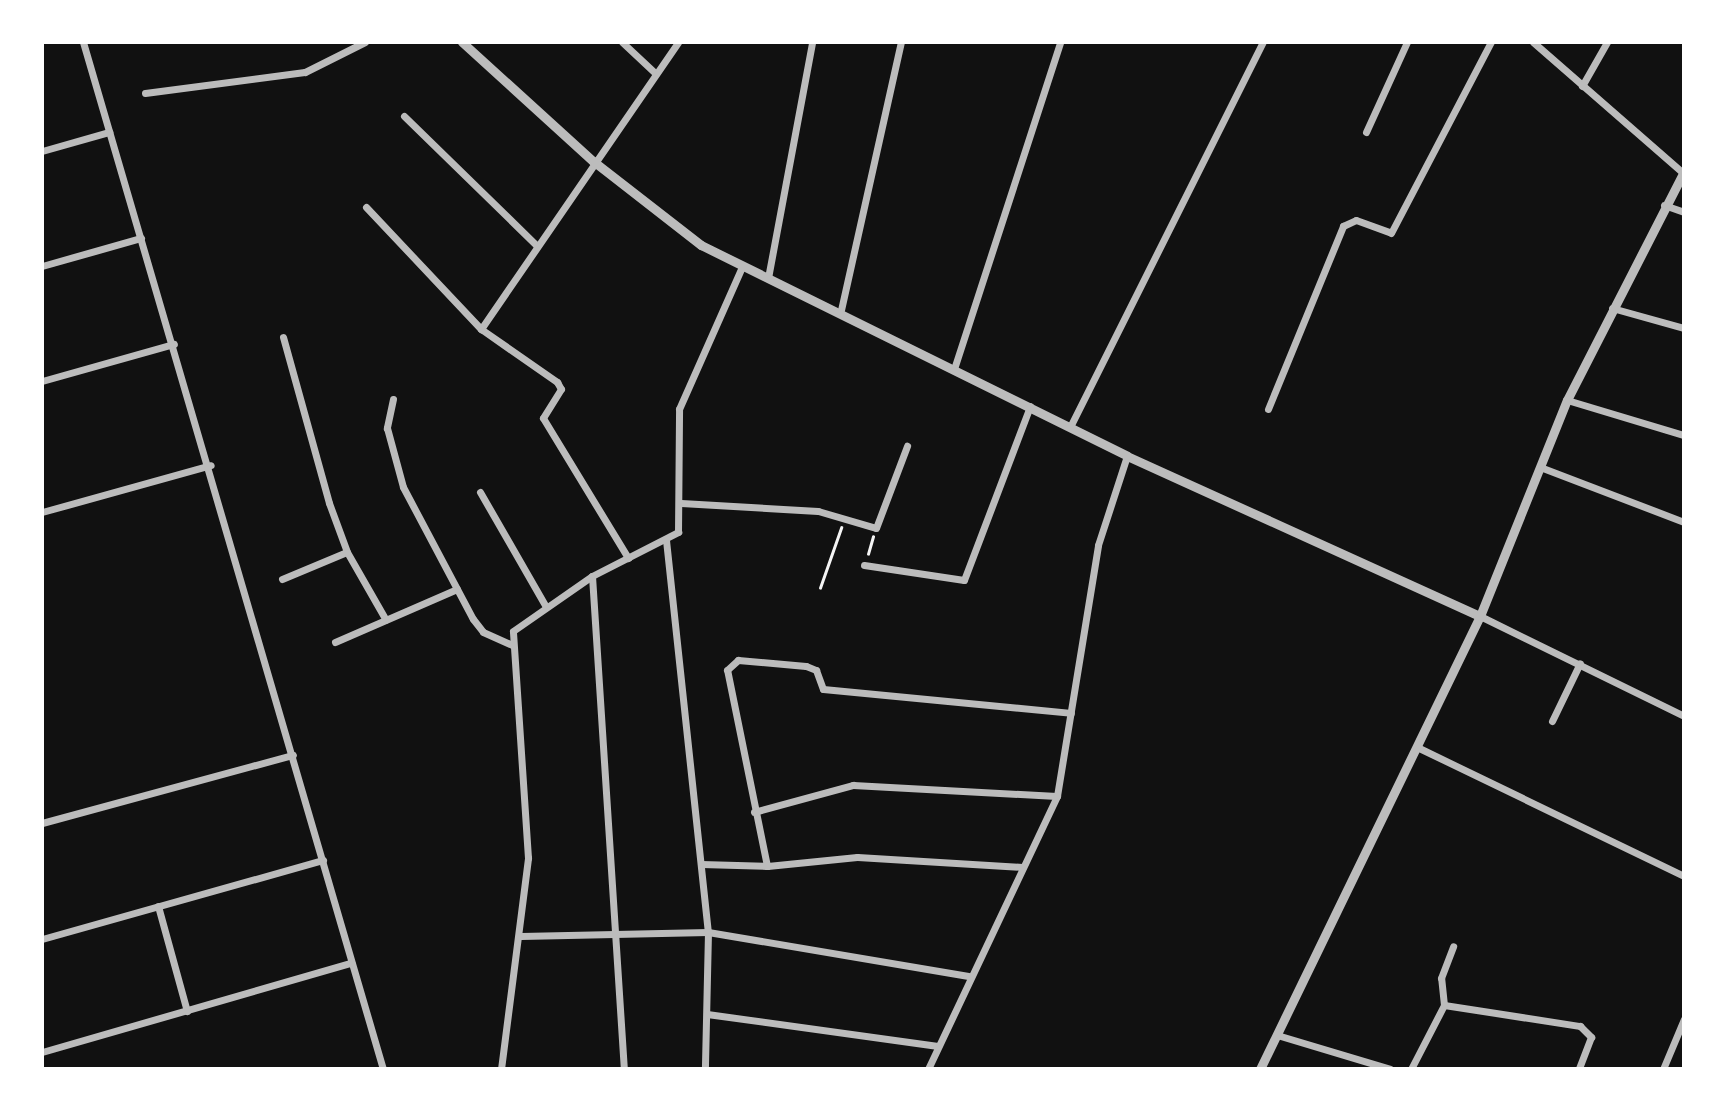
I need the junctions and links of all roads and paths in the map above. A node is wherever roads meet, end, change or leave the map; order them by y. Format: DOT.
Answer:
graph roads {
  1 [pos="83,42"];
  2 [pos="365,42"];
  3 [pos="462,42"];
  4 [pos="622,42"];
  5 [pos="678,42"];
  6 [pos="811,42"];
  7 [pos="901,42"];
  8 [pos="1060,42"];
  9 [pos="1263,42"];
  10 [pos="1407,42"];
  11 [pos="1491,42"];
  12 [pos="1533,42"];
  13 [pos="1607,42"];
  14 [pos="655,73"];
  15 [pos="1582,86"];
  16 [pos="145,93"];
  17 [pos="404,116"];
  18 [pos="109,132"];
  19 [pos="1366,132"];
  20 [pos="42,151"];
  21 [pos="593,161"];
  22 [pos="1683,172"];
  23 [pos="1664,205"];
  24 [pos="366,207"];
  25 [pos="1684,212"];
  26 [pos="141,238"];
  27 [pos="537,246"];
  28 [pos="42,266"];
  29 [pos="742,267"];
  30 [pos="768,278"];
  31 [pos="1612,307"];
  32 [pos="841,310"];
  33 [pos="1684,328"];
  34 [pos="481,329"];
  35 [pos="284,337"];
  36 [pos="173,344"];
  37 [pos="954,369"];
  38 [pos="42,381"];
  39 [pos="393,399"];
  40 [pos="1567,400"];
  41 [pos="1030,406"];
  42 [pos="1268,409"];
  43 [pos="1070,427"];
  44 [pos="1684,435"];
  45 [pos="907,446"];
  46 [pos="1127,456"];
  47 [pos="211,465"];
  48 [pos="1540,467"];
  49 [pos="480,492"];
  50 [pos="681,503"];
  51 [pos="42,512"];
  52 [pos="844,518"];
  53 [pos="1684,522"];
  54 [pos="876,527"];
  55 [pos="666,540"];
  56 [pos="347,552"];
  57 [pos="628,558"];
  58 [pos="864,565"];
  59 [pos="592,576"];
  60 [pos="282,579"];
  61 [pos="820,588"];
  62 [pos="457,589"];
  63 [pos="545,605"];
  64 [pos="1480,616"];
  65 [pos="386,620"];
  66 [pos="335,642"];
  67 [pos="512,645"];
  68 [pos="1580,663"];
  69 [pos="1071,713"];
  70 [pos="1684,716"];
  71 [pos="1552,721"];
  72 [pos="1419,748"];
  73 [pos="293,755"];
  74 [pos="1057,796"];
  75 [pos="754,812"];
  76 [pos="42,823"];
  77 [pos="323,860"];
  78 [pos="701,864"];
  79 [pos="767,866"];
  80 [pos="1022,867"];
  81 [pos="1684,876"];
  82 [pos="158,906"];
  83 [pos="708,932"];
  84 [pos="521,936"];
  85 [pos="42,939"];
  86 [pos="614,939"];
  87 [pos="1453,946"];
  88 [pos="351,963"];
  89 [pos="968,976"];
  90 [pos="1444,1005"];
  91 [pos="187,1011"];
  92 [pos="707,1014"];
  93 [pos="1684,1019"];
  94 [pos="1277,1035"];
  95 [pos="938,1046"];
  96 [pos="42,1052"];
  97 [pos="383,1069"];
  98 [pos="501,1069"];
  99 [pos="624,1069"];
  100 [pos="705,1069"];
  101 [pos="928,1069"];
  102 [pos="1260,1069"];
  103 [pos="1390,1069"];
  104 [pos="1411,1069"];
  105 [pos="1579,1069"];
  106 [pos="1663,1069"];
  1 -- 18 [label="street"];
  2 -- 16 [label="street"];
  3 -- 21 [label="street"];
  4 -- 14 [label="street"];
  5 -- 14 [label="street"];
  6 -- 30 [label="street"];
  7 -- 32 [label="street"];
  8 -- 37 [label="street"];
  9 -- 43 [label="street"];
  10 -- 19 [label="street"];
  11 -- 42 [label="street"];
  12 -- 15 [label="street"];
  13 -- 15 [label="street"];
  14 -- 21 [label="street"];
  15 -- 22 [label="street"];
  17 -- 27 [label="street"];
  18 -- 20 [label="street"];
  18 -- 26 [label="street"];
  21 -- 27 [label="street"];
  21 -- 29 [label="street"];
  22 -- 23 [label="street"];
  23 -- 25 [label="street"];
  23 -- 31 [label="street"];
  24 -- 34 [label="street"];
  26 -- 28 [label="street"];
  26 -- 36 [label="street"];
  27 -- 34 [label="street"];
  29 -- 30 [label="street"];
  29 -- 50 [label="street"];
  30 -- 32 [label="street"];
  31 -- 33 [label="street"];
  31 -- 40 [label="street"];
  32 -- 37 [label="street"];
  34 -- 57 [label="street"];
  35 -- 56 [label="street"];
  36 -- 38 [label="street"];
  36 -- 47 [label="street"];
  37 -- 41 [label="street"];
  39 -- 62 [label="street"];
  40 -- 44 [label="street"];
  40 -- 48 [label="street"];
  41 -- 43 [label="street"];
  41 -- 58 [label="street"];
  43 -- 46 [label="street"];
  45 -- 54 [label="street"];
  46 -- 64 [label="street"];
  46 -- 69 [label="street"];
  47 -- 51 [label="street"];
  47 -- 73 [label="street"];
  48 -- 53 [label="street"];
  48 -- 64 [label="street"];
  49 -- 63 [label="street"];
  50 -- 52 [label="street"];
  50 -- 55 [label="street"];
  52 -- 54 [label="street"];
  52 -- 61 [label="path"];
  54 -- 58 [label="path"];
  55 -- 57 [label="street"];
  55 -- 78 [label="street"];
  56 -- 60 [label="street"];
  56 -- 65 [label="street"];
  57 -- 59 [label="street"];
  59 -- 63 [label="street"];
  59 -- 86 [label="street"];
  62 -- 65 [label="street"];
  62 -- 67 [label="street"];
  63 -- 67 [label="street"];
  64 -- 68 [label="street"];
  64 -- 72 [label="street"];
  65 -- 66 [label="street"];
  67 -- 84 [label="street"];
  68 -- 70 [label="street"];
  68 -- 71 [label="street"];
  69 -- 74 [label="street"];
  69 -- 75 [label="street"];
  72 -- 81 [label="street"];
  72 -- 94 [label="street"];
  73 -- 76 [label="street"];
  73 -- 77 [label="street"];
  74 -- 75 [label="street"];
  74 -- 80 [label="street"];
  75 -- 79 [label="street"];
  77 -- 82 [label="street"];
  77 -- 88 [label="street"];
  78 -- 79 [label="street"];
  78 -- 83 [label="street"];
  79 -- 80 [label="street"];
  80 -- 89 [label="street"];
  82 -- 85 [label="street"];
  82 -- 91 [label="street"];
  83 -- 86 [label="street"];
  83 -- 89 [label="street"];
  83 -- 92 [label="street"];
  84 -- 86 [label="street"];
  84 -- 98 [label="street"];
  86 -- 99 [label="street"];
  87 -- 90 [label="street"];
  88 -- 91 [label="street"];
  88 -- 97 [label="street"];
  89 -- 95 [label="street"];
  90 -- 104 [label="street"];
  90 -- 105 [label="street"];
  91 -- 96 [label="street"];
  92 -- 95 [label="street"];
  92 -- 100 [label="street"];
  93 -- 106 [label="street"];
  94 -- 102 [label="street"];
  94 -- 103 [label="street"];
  95 -- 101 [label="street"];
}
